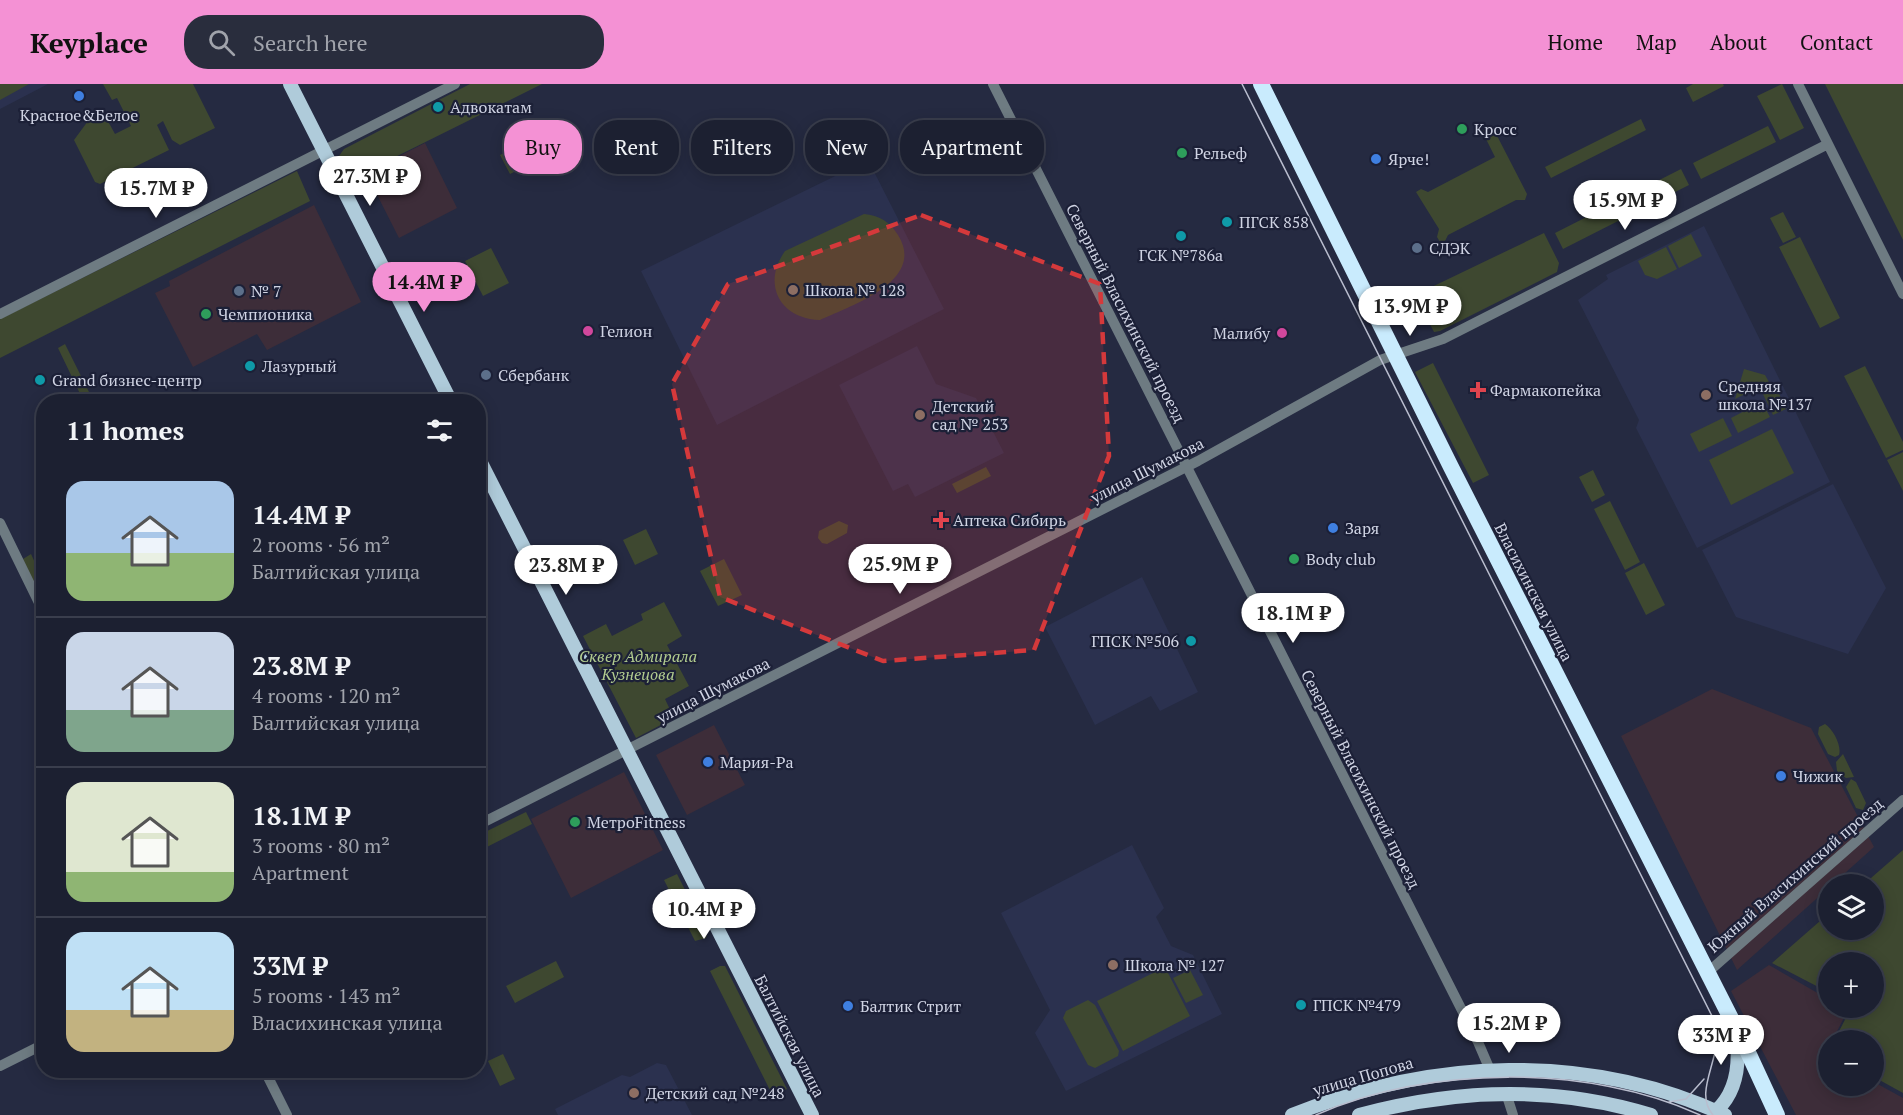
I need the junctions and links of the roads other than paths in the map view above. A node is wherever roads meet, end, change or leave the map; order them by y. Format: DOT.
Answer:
graph roads {
  1 [pos="290,84"];
  2 [pos="455,84"];
  3 [pos="993,84"];
  4 [pos="1261,84"];
  5 [pos="1798,84"];
  6 [pos="1828,144"];
  7 [pos="324,150"];
  8 [pos="1903,294"];
  9 [pos="0,314"];
  10 [pos="1396,356"];
  11 [pos="447,394"];
  12 [pos="1187,466"];
  13 [pos="486,473"];
  14 [pos="0,523"];
  15 [pos="36,597"];
  16 [pos="626,750"];
  17 [pos="1903,800"];
  18 [pos="486,821"];
  19 [pos="1707,973"];
  20 [pos="1735,1026"];
  21 [pos="36,1048"];
  22 [pos="0,1066"];
  23 [pos="1490,1070"];
  24 [pos="268,1078"];
  25 [pos="1506,1093"];
  26 [pos="1721,1113"];
  27 [pos="1777,1113"];
  28 [pos="287,1115"];
  29 [pos="812,1115"];
  30 [pos="1292,1115"];
  31 [pos="1359,1115"];
  32 [pos="1513,1115"];
  33 [pos="1651,1115"];
  1 -- 7 [label="main road"];
  2 -- 7 [label="street"];
  3 -- 12 [label="street, Северный Власихинский проезд"];
  4 -- 10 [label="highway, Власихинская улица"];
  5 -- 6 [label="street"];
  6 -- 8 [label="street"];
  6 -- 10 [label="street, улица Шумакова"];
  7 -- 9 [label="street"];
  7 -- 11 [label="main road"];
  10 -- 12 [label="street, улица Шумакова"];
  10 -- 19 [label="highway, Власихинская улица"];
  12 -- 16 [label="street, улица Шумакова"];
  12 -- 23 [label="street, Северный Власихинский проезд"];
  13 -- 16 [label="main road, Балтийская улица"];
  14 -- 15 [label="street"];
  16 -- 18 [label="street, улица Шумакова"];
  16 -- 29 [label="main road, Балтийская улица"];
  17 -- 19 [label="street, Южный Власихинский проезд"];
  19 -- 20 [label="highway, Власихинская улица"];
  20 -- 26 [label="main road"];
  20 -- 27 [label="highway, Власихинская улица"];
  21 -- 22 [label="street"];
  23 -- 26 [label="main road, улица Попова"];
  23 -- 30 [label="main road, улица Попова"];
  24 -- 28 [label="street"];
  25 -- 31 [label="main road"];
  25 -- 32 [label="street"];
  25 -- 33 [label="main road"];
}
